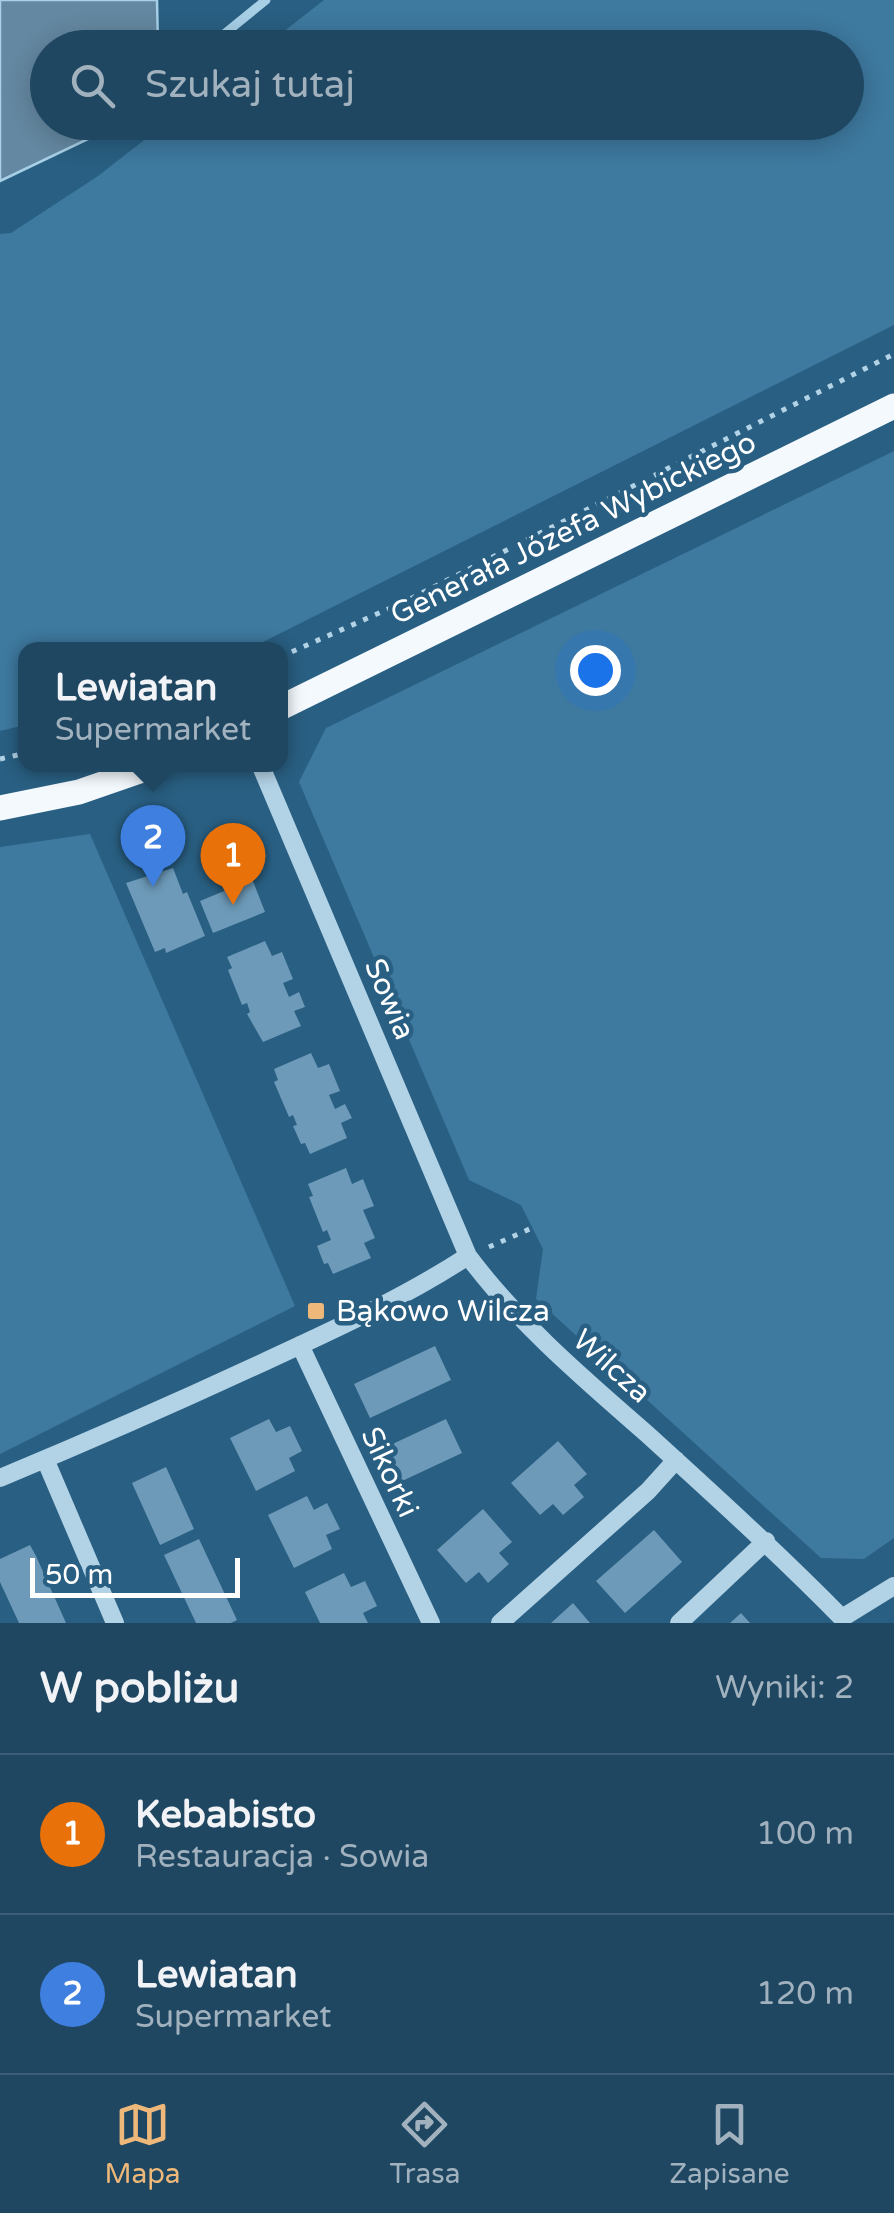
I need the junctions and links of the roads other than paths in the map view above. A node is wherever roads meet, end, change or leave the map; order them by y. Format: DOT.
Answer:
graph roads {
  1 [pos="894,406"];
  2 [pos="288,704"];
  3 [pos="137,772"];
  4 [pos="263,772"];
  5 [pos="0,808"];
  6 [pos="468,1256"];
  7 [pos="300,1345"];
  8 [pos="46,1459"];
  9 [pos="676,1460"];
  10 [pos="0,1478"];
  11 [pos="766,1542"];
  12 [pos="894,1586"];
  13 [pos="844,1620"];
  14 [pos="115,1623"];
  15 [pos="431,1623"];
  16 [pos="500,1623"];
  17 [pos="678,1623"];
  1 -- 2 [label="main road, Generała Józefa Wybickiego"];
  3 -- 5 [label="main road"];
  4 -- 6 [label="street, Sowia"];
  6 -- 7 [label="street"];
  6 -- 9 [label="street, Wilcza"];
  7 -- 8 [label="street"];
  7 -- 15 [label="street, Sikorki"];
  8 -- 10 [label="street"];
  8 -- 14 [label="street"];
  9 -- 11 [label="street, Wilcza"];
  9 -- 16 [label="street"];
  11 -- 13 [label="street, Wilcza"];
  11 -- 17 [label="street"];
  12 -- 13 [label="street, Wilcza"];
}
